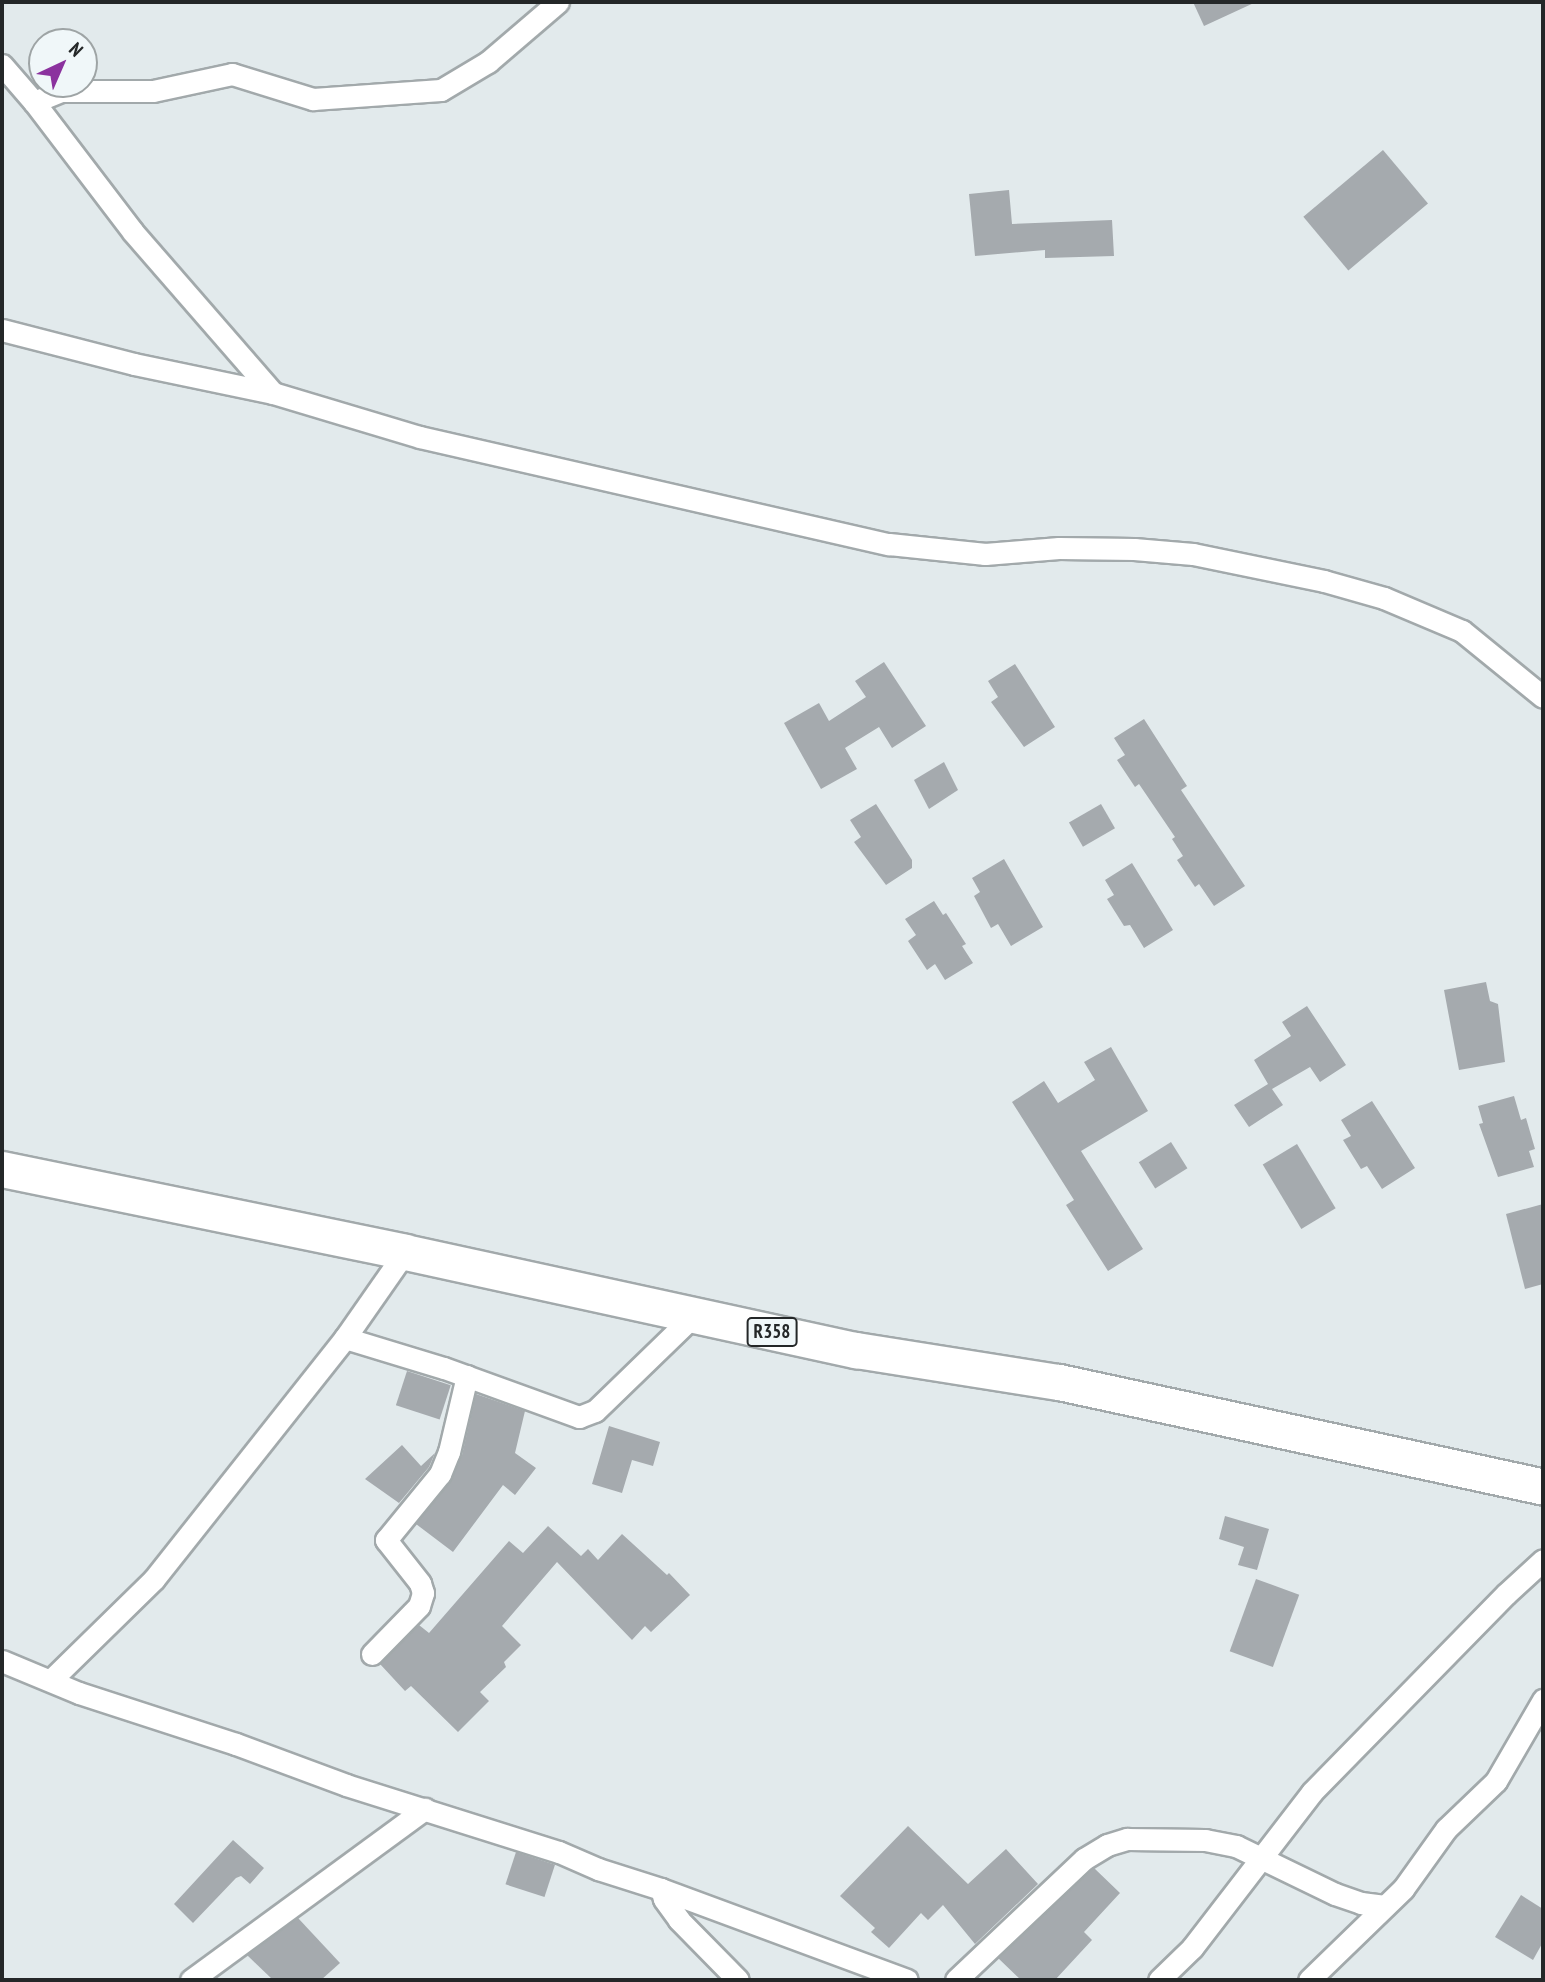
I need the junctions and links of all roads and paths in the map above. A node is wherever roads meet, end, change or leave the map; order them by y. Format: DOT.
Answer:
graph roads {
  1 [pos="558,2"];
  2 [pos="2,65"];
  3 [pos="34,102"];
  4 [pos="2,330"];
  5 [pos="273,393"];
  6 [pos="1543,697"];
  7 [pos="2,1169"];
  8 [pos="405,1252"];
  9 [pos="693,1316"];
  10 [pos="345,1338"];
  11 [pos="467,1376"];
  12 [pos="1543,1487"];
  13 [pos="1543,1560"];
  14 [pos="372,1654"];
  15 [pos="2,1661"];
  16 [pos="51,1681"];
  17 [pos="1543,1700"];
  18 [pos="425,1809"];
  19 [pos="1258,1858"];
  20 [pos="661,1889"];
  21 [pos="1385,1906"];
  22 [pos="191,1980"];
  23 [pos="738,1980"];
  24 [pos="907,1980"];
  25 [pos="956,1980"];
  26 [pos="1159,1980"];
  27 [pos="1309,1980"];
  1 -- 3 [label="street"];
  2 -- 3 [label="street"];
  3 -- 5 [label="street"];
  4 -- 5 [label="street"];
  5 -- 6 [label="street"];
  7 -- 8 [label="main road, R358"];
  8 -- 9 [label="main road, R358"];
  8 -- 10 [label="street"];
  9 -- 11 [label="street"];
  9 -- 12 [label="main road, R358"];
  10 -- 11 [label="street"];
  10 -- 16 [label="street"];
  11 -- 14 [label="street"];
  13 -- 19 [label="street"];
  15 -- 16 [label="street"];
  16 -- 18 [label="street"];
  17 -- 21 [label="street"];
  18 -- 20 [label="street"];
  18 -- 22 [label="street"];
  19 -- 21 [label="street"];
  19 -- 25 [label="street"];
  19 -- 26 [label="street"];
  20 -- 23 [label="street"];
  20 -- 24 [label="street"];
  21 -- 27 [label="street"];
}
